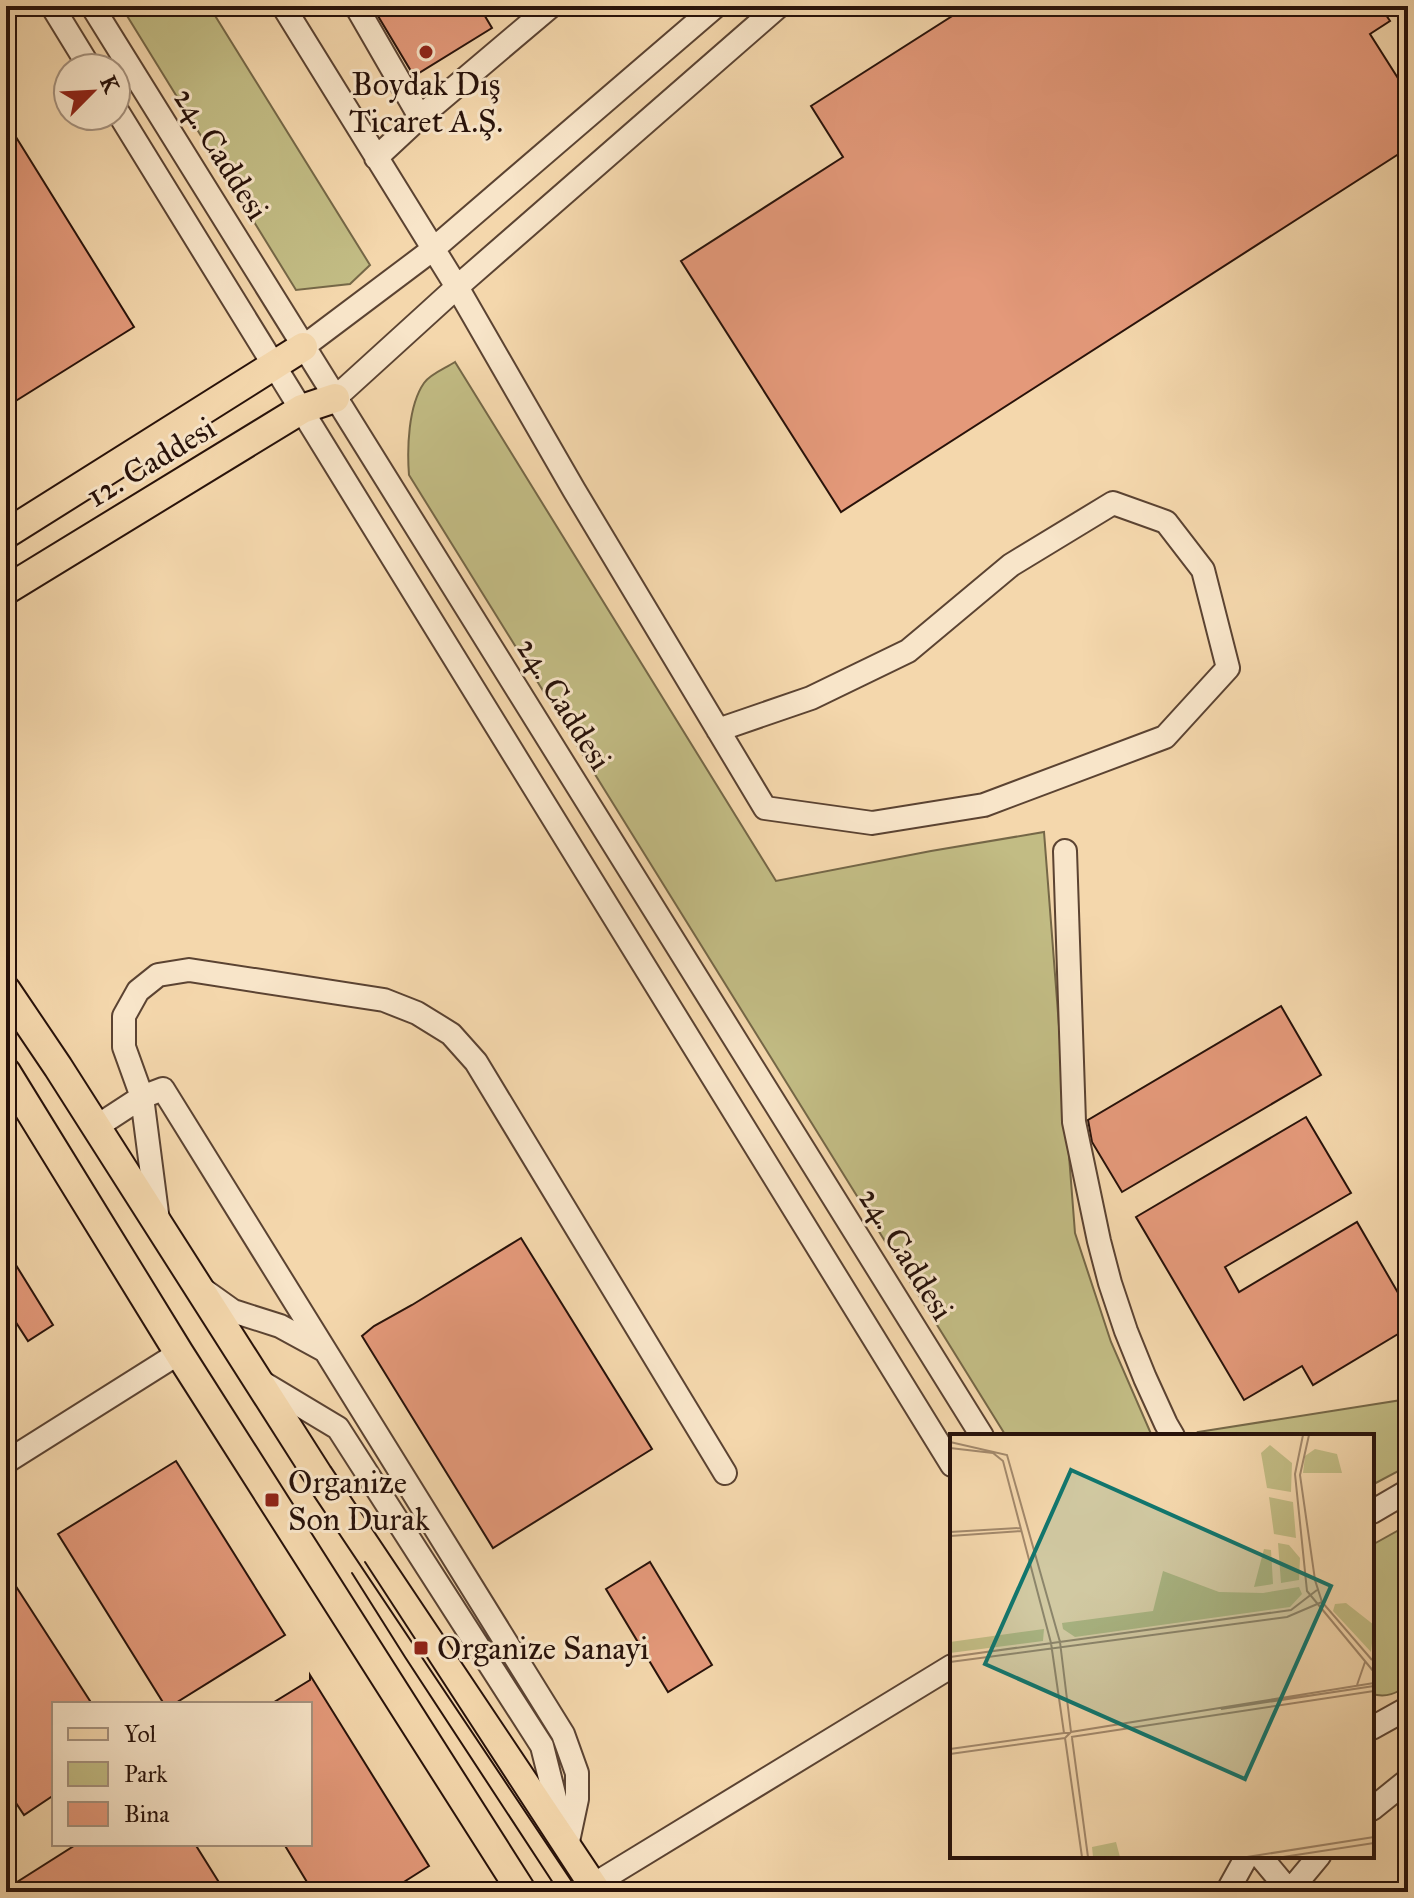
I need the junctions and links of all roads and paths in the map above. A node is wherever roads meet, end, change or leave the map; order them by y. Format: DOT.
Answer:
graph roads {
  1 [pos="52,6"];
  2 [pos="92,6"];
  3 [pos="283,6"];
  4 [pos="356,6"];
  5 [pos="551,6"];
  6 [pos="716,6"];
  7 [pos="779,6"];
  8 [pos="80,52"];
  9 [pos="420,117"];
  10 [pos="130,132"];
  11 [pos="376,158"];
  12 [pos="432,250"];
  13 [pos="457,287"];
  14 [pos="303,347"];
  15 [pos="274,366"];
  16 [pos="335,398"];
  17 [pos="302,409"];
  18 [pos="6,534"];
  19 [pos="6,590"];
  20 [pos="718,730"];
  21 [pos="1065,851"];
  22 [pos="6,990"];
  23 [pos="6,1072"];
  24 [pos="142,1097"];
  25 [pos="96,1127"];
  26 [pos="159,1226"];
  27 [pos="197,1285"];
  28 [pos="325,1351"];
  29 [pos="179,1353"];
  30 [pos="257,1380"];
  31 [pos="1169,1430"];
  32 [pos="981,1434"];
  33 [pos="6,1462"];
  34 [pos="950,1462"];
  35 [pos="725,1473"];
  36 [pos="1408,1491"];
  37 [pos="1374,1511"];
  38 [pos="950,1667"];
  39 [pos="1408,1708"];
  40 [pos="1374,1727"];
  41 [pos="1408,1780"];
  42 [pos="1374,1807"];
  43 [pos="567,1846"];
  44 [pos="1246,1858"];
  45 [pos="1262,1858"];
  46 [pos="1317,1858"];
  47 [pos="595,1889"];
  48 [pos="522,1892"];
  49 [pos="1227,1892"];
  50 [pos="1290,1892"];
  1 -- 8 [label="street"];
  2 -- 14 [label="street, 24. Caddesi"];
  3 -- 11 [label="street"];
  4 -- 9 [label="street"];
  5 -- 9 [label="street"];
  6 -- 12 [label="street"];
  7 -- 13 [label="street"];
  9 -- 11 [label="street"];
  10 -- 15 [label="street, 24. Caddesi"];
  11 -- 12 [label="street"];
  12 -- 13 [label="street"];
  12 -- 14 [label="street"];
  13 -- 16 [label="street"];
  13 -- 20 [label="street"];
  14 -- 15 [label="main road, 12. Caddesi"];
  14 -- 16 [label="street, 24. Caddesi"];
  15 -- 17 [label="street, 24. Caddesi"];
  15 -- 18 [label="main road, 12. Caddesi"];
  16 -- 17 [label="main road, 12. Caddesi"];
  16 -- 32 [label="street, 24. Caddesi"];
  17 -- 19 [label="main road, 12. Caddesi"];
  17 -- 34 [label="street, 24. Caddesi"];
  20 -- 20 [label="street"];
  21 -- 31 [label="street"];
  22 -- 25 [label="main road"];
  23 -- 29 [label="main road"];
  24 -- 25 [label="street"];
  24 -- 26 [label="street"];
  24 -- 28 [label="street"];
  24 -- 35 [label="street"];
  25 -- 26 [label="main road"];
  26 -- 27 [label="main road"];
  27 -- 28 [label="street"];
  27 -- 30 [label="main road"];
  28 -- 43 [label="street"];
  29 -- 33 [label="street"];
  29 -- 48 [label="main road"];
  30 -- 43 [label="main road"];
  30 -- 43 [label="street"];
  36 -- 37 [label="street"];
  38 -- 47 [label="street"];
  39 -- 40 [label="street"];
  41 -- 42 [label="street"];
  43 -- 47 [label="main road"];
  44 -- 49 [label="street"];
  45 -- 50 [label="street"];
  46 -- 50 [label="street"];
}
